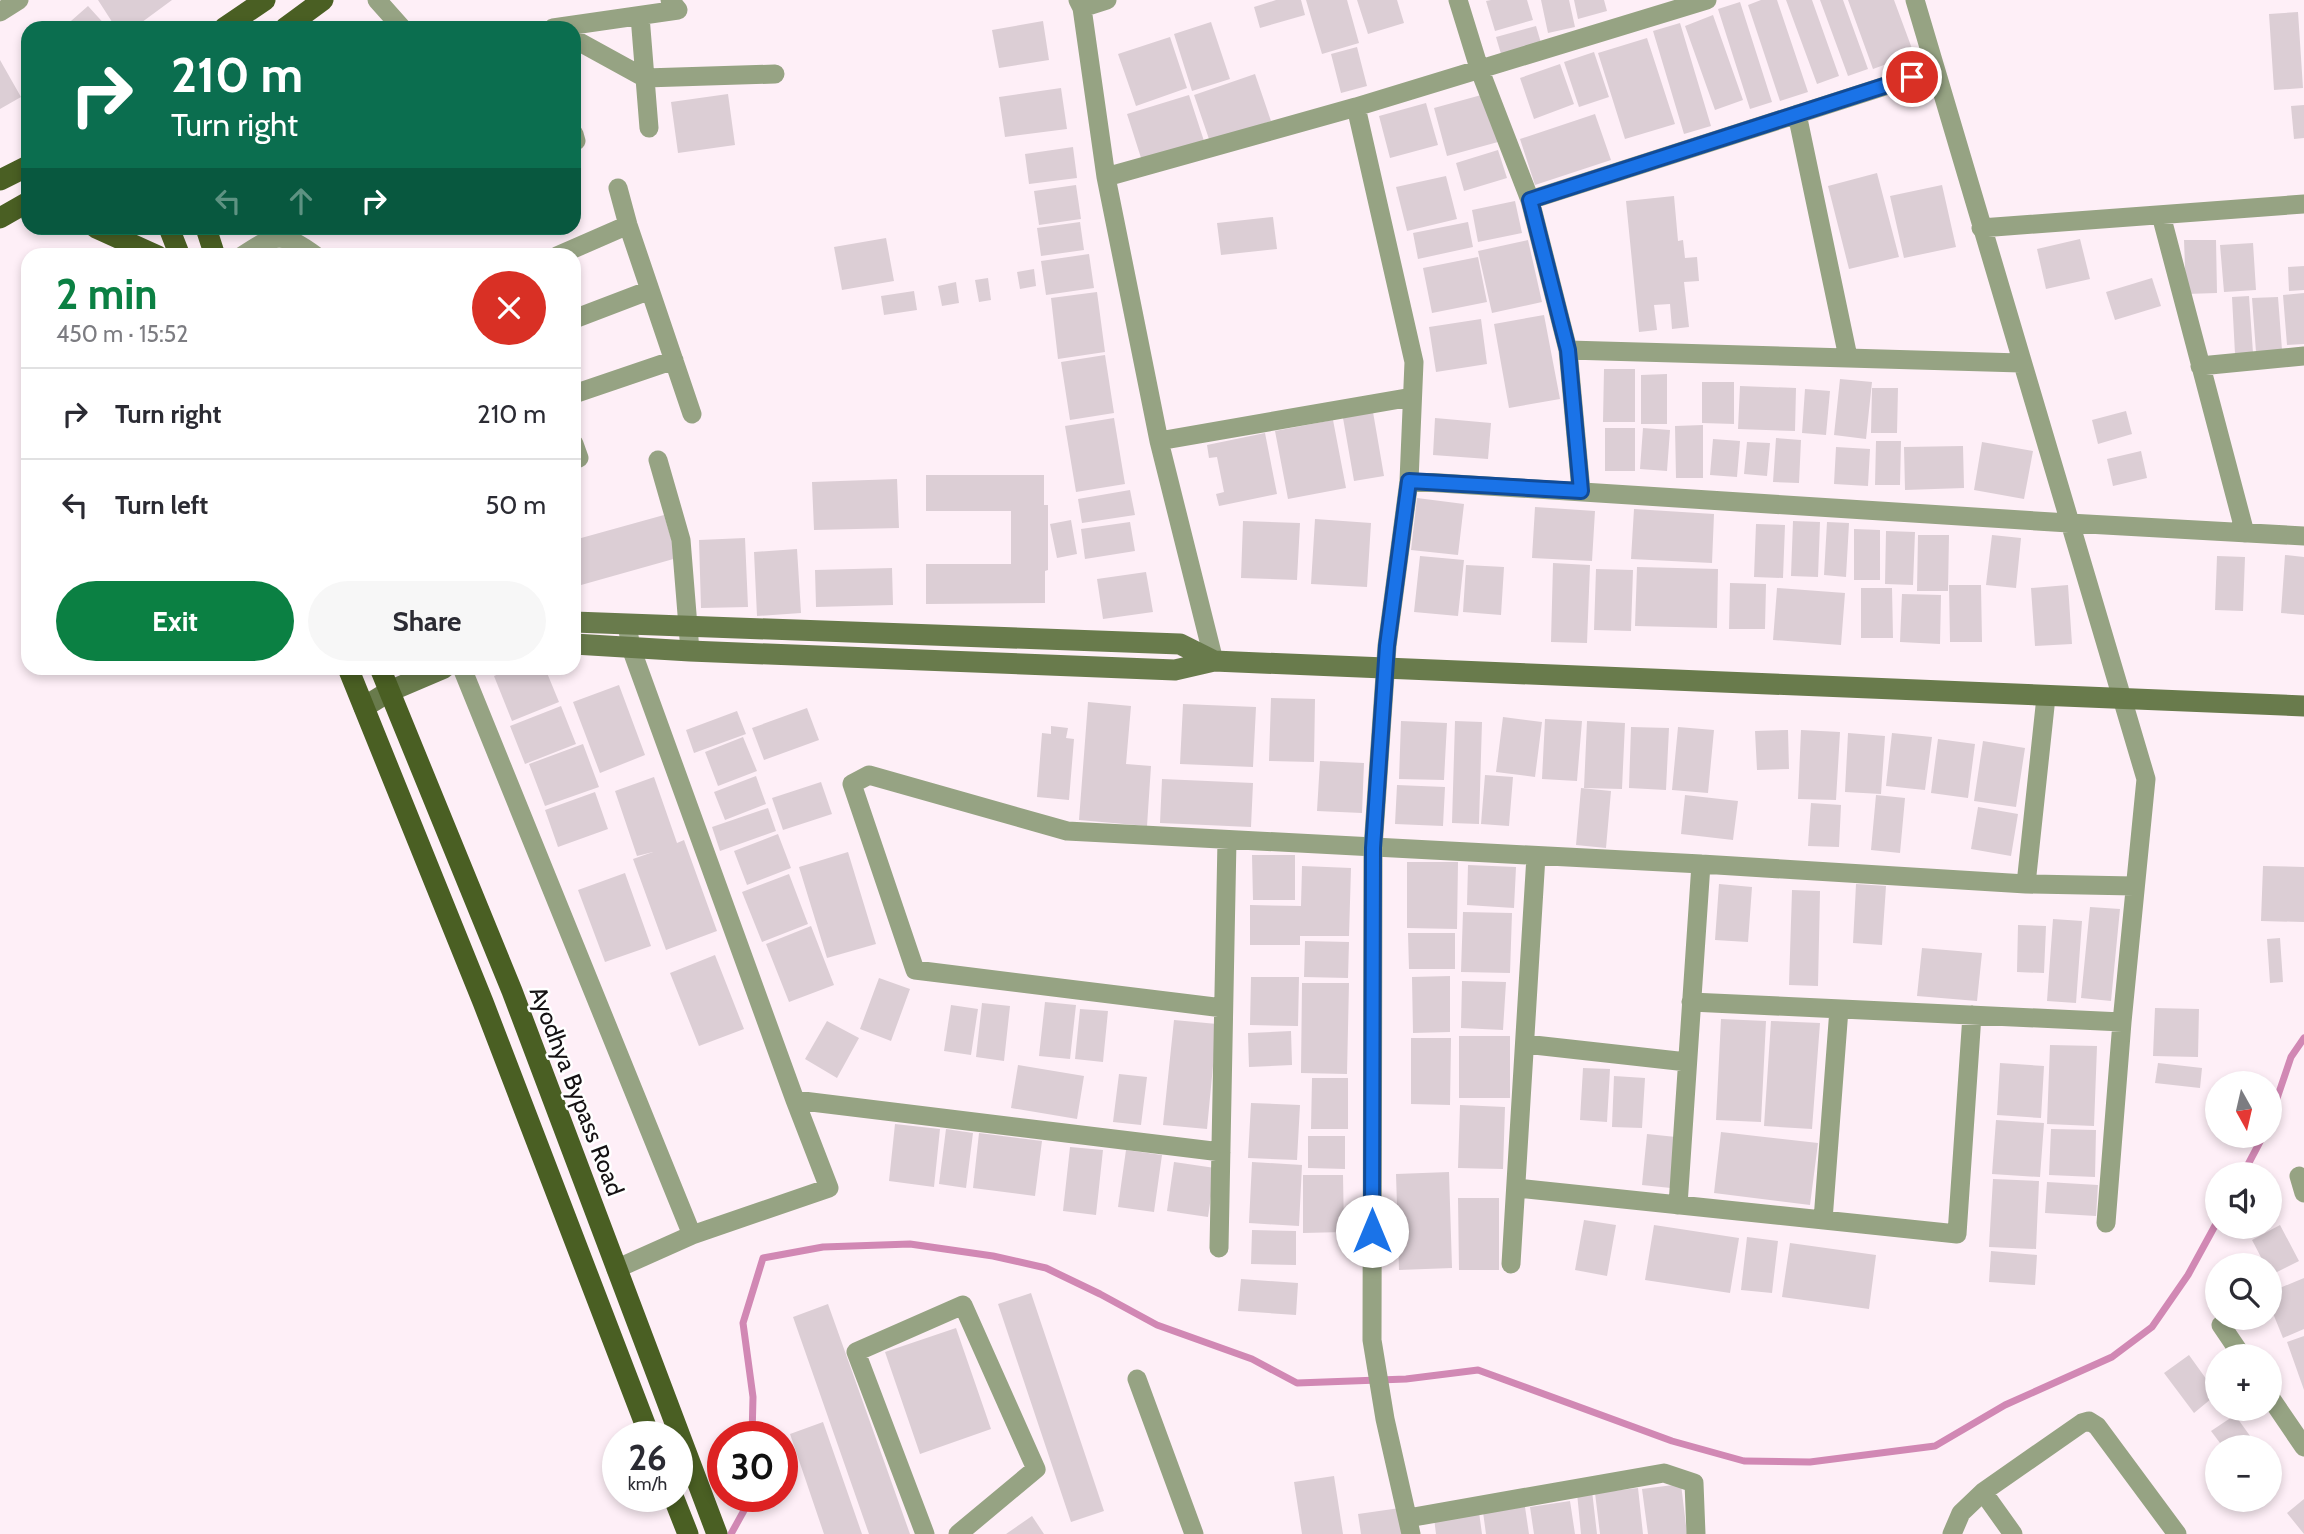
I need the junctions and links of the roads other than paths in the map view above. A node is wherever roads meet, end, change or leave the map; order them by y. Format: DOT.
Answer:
graph roads {
  1 [pos="19,0"];
  2 [pos="265,0"];
  3 [pos="323,0"];
  4 [pos="377,0"];
  5 [pos="670,0"];
  6 [pos="1107,0"];
  7 [pos="1458,0"];
  8 [pos="1707,0"];
  9 [pos="1914,0"];
  10 [pos="1080,4"];
  11 [pos="0,12"];
  12 [pos="640,16"];
  13 [pos="234,21"];
  14 [pos="294,21"];
  15 [pos="396,21"];
  16 [pos="581,24"];
  17 [pos="581,43"];
  18 [pos="1479,68"];
  19 [pos="1935,70"];
  20 [pos="775,74"];
  21 [pos="645,78"];
  22 [pos="1356,107"];
  23 [pos="1797,114"];
  24 [pos="649,128"];
  25 [pos="21,170"];
  26 [pos="1107,177"];
  27 [pos="0,180"];
  28 [pos="618,188"];
  29 [pos="1530,200"];
  30 [pos="2304,204"];
  31 [pos="21,206"];
  32 [pos="2161,215"];
  33 [pos="0,220"];
  34 [pos="21,221"];
  35 [pos="628,225"];
  36 [pos="1981,229"];
  37 [pos="112,235"];
  38 [pos="140,248"];
  39 [pos="254,248"];
  40 [pos="305,248"];
  41 [pos="575,248"];
  42 [pos="650,290"];
  43 [pos="581,316"];
  44 [pos="1568,350"];
  45 [pos="2304,356"];
  46 [pos="1848,357"];
  47 [pos="674,360"];
  48 [pos="2021,363"];
  49 [pos="2200,366"];
  50 [pos="581,392"];
  51 [pos="1412,397"];
  52 [pos="692,414"];
  53 [pos="1159,441"];
  54 [pos="658,460"];
  55 [pos="1409,481"];
  56 [pos="1581,491"];
  57 [pos="2069,523"];
  58 [pos="2245,533"];
  59 [pos="2304,536"];
  60 [pos="581,622"];
  61 [pos="627,624"];
  62 [pos="688,626"];
  63 [pos="581,644"];
  64 [pos="631,648"];
  65 [pos="690,651"];
  66 [pos="1214,661"];
  67 [pos="1385,669"];
  68 [pos="350,675"];
  69 [pos="383,675"];
  70 [pos="428,675"];
  71 [pos="465,675"];
  72 [pos="390,691"];
  73 [pos="2046,696"];
  74 [pos="2123,699"];
  75 [pos="2304,706"];
  76 [pos="364,707"];
  77 [pos="1227,840"];
  78 [pos="1373,848"];
  79 [pos="1536,856"];
  80 [pos="1700,864"];
  81 [pos="2026,884"];
  82 [pos="2134,886"];
  83 [pos="1691,1002"];
  84 [pos="1223,1008"];
  85 [pos="1839,1009"];
  86 [pos="1972,1015"];
  87 [pos="2122,1022"];
  88 [pos="1525,1044"];
  89 [pos="1687,1062"];
  90 [pos="795,1100"];
  91 [pos="1221,1152"];
  92 [pos="1517,1188"];
  93 [pos="1678,1205"];
  94 [pos="1823,1220"];
  95 [pos="2106,1223"];
  96 [pos="692,1235"];
  97 [pos="1219,1248"];
  98 [pos="1511,1264"];
  99 [pos="616,1269"];
  100 [pos="1136,1379"];
  101 [pos="2282,1415"];
  102 [pos="644,1421"];
  103 [pos="2304,1447"];
  104 [pos="1983,1492"];
  105 [pos="679,1512"];
  106 [pos="1409,1526"];
  107 [pos="688,1534"];
  108 [pos="717,1534"];
  109 [pos="925,1534"];
  110 [pos="958,1534"];
  111 [pos="1194,1534"];
  112 [pos="1696,1534"];
  113 [pos="1952,1534"];
  114 [pos="2013,1534"];
  115 [pos="2177,1534"];
  1 -- 11 [label="street"];
  2 -- 13 [label="main road"];
  3 -- 14 [label="main road"];
  4 -- 15 [label="street"];
  5 -- 12 [label="street"];
  6 -- 10 [label="street"];
  7 -- 18 [label="street"];
  8 -- 18 [label="street"];
  9 -- 19 [label="street"];
  10 -- 26 [label="street"];
  12 -- 16 [label="street"];
  12 -- 21 [label="street"];
  17 -- 21 [label="street"];
  18 -- 22 [label="street"];
  18 -- 29 [label="street"];
  19 -- 23 [label="street"];
  19 -- 36 [label="street"];
  20 -- 21 [label="street"];
  21 -- 24 [label="street"];
  22 -- 26 [label="street"];
  22 -- 51 [label="street"];
  23 -- 29 [label="street"];
  23 -- 46 [label="street"];
  25 -- 27 [label="main road"];
  26 -- 53 [label="street"];
  28 -- 35 [label="street"];
  29 -- 44 [label="street"];
  30 -- 32 [label="street"];
  31 -- 33 [label="main road"];
  32 -- 36 [label="street"];
  32 -- 49 [label="street"];
  33 -- 34 [label="main road"];
  35 -- 41 [label="street"];
  35 -- 42 [label="street"];
  36 -- 48 [label="street"];
  37 -- 38 [label="main road"];
  39 -- 40 [label="street"];
  42 -- 43 [label="street"];
  42 -- 47 [label="street"];
  44 -- 46 [label="street"];
  44 -- 56 [label="street"];
  45 -- 49 [label="street"];
  46 -- 48 [label="street"];
  47 -- 50 [label="street"];
  47 -- 52 [label="street"];
  48 -- 57 [label="street"];
  49 -- 58 [label="street"];
  51 -- 53 [label="street"];
  51 -- 55 [label="street"];
  53 -- 66 [label="street"];
  54 -- 62 [label="street"];
  55 -- 56 [label="street"];
  55 -- 67 [label="street"];
  56 -- 57 [label="street"];
  57 -- 58 [label="street"];
  57 -- 74 [label="street"];
  58 -- 59 [label="street"];
  60 -- 61 [label="street"];
  61 -- 62 [label="street"];
  61 -- 64 [label="street"];
  62 -- 65 [label="street"];
  62 -- 66 [label="street"];
  63 -- 64 [label="street"];
  64 -- 65 [label="street"];
  64 -- 90 [label="street"];
  65 -- 66 [label="street"];
  66 -- 67 [label="street"];
  67 -- 73 [label="street"];
  67 -- 78 [label="street"];
  68 -- 76 [label="main road"];
  69 -- 72 [label="main road, Ayodhya Bypass Road"];
  70 -- 72 [label="street"];
  71 -- 96 [label="street"];
  72 -- 76 [label="street"];
  72 -- 99 [label="main road, Ayodhya Bypass Road"];
  73 -- 74 [label="street"];
  73 -- 81 [label="street"];
  74 -- 75 [label="street"];
  74 -- 82 [label="street"];
  76 -- 102 [label="main road"];
  77 -- 78 [label="street"];
  77 -- 84 [label="street"];
  77 -- 84 [label="street"];
  78 -- 79 [label="street"];
  78 -- 106 [label="street"];
  79 -- 80 [label="street"];
  79 -- 88 [label="street"];
  80 -- 81 [label="street"];
  80 -- 83 [label="street"];
  81 -- 82 [label="street"];
  82 -- 87 [label="street"];
  83 -- 85 [label="street"];
  83 -- 89 [label="street"];
  84 -- 91 [label="street"];
  85 -- 86 [label="street"];
  85 -- 94 [label="street"];
  86 -- 87 [label="street"];
  86 -- 94 [label="street"];
  87 -- 95 [label="street"];
  88 -- 89 [label="street"];
  88 -- 92 [label="street"];
  89 -- 93 [label="street"];
  90 -- 91 [label="street"];
  90 -- 96 [label="street"];
  91 -- 97 [label="street"];
  92 -- 93 [label="street"];
  92 -- 98 [label="street"];
  93 -- 94 [label="street"];
  96 -- 99 [label="street"];
  99 -- 108 [label="main road, Ayodhya Bypass Road"];
  100 -- 111 [label="street"];
  101 -- 103 [label="street"];
  104 -- 113 [label="street"];
  104 -- 114 [label="street"];
  104 -- 115 [label="street"];
  105 -- 107 [label="main road"];
  106 -- 112 [label="street"];
  109 -- 110 [label="street"];
}
